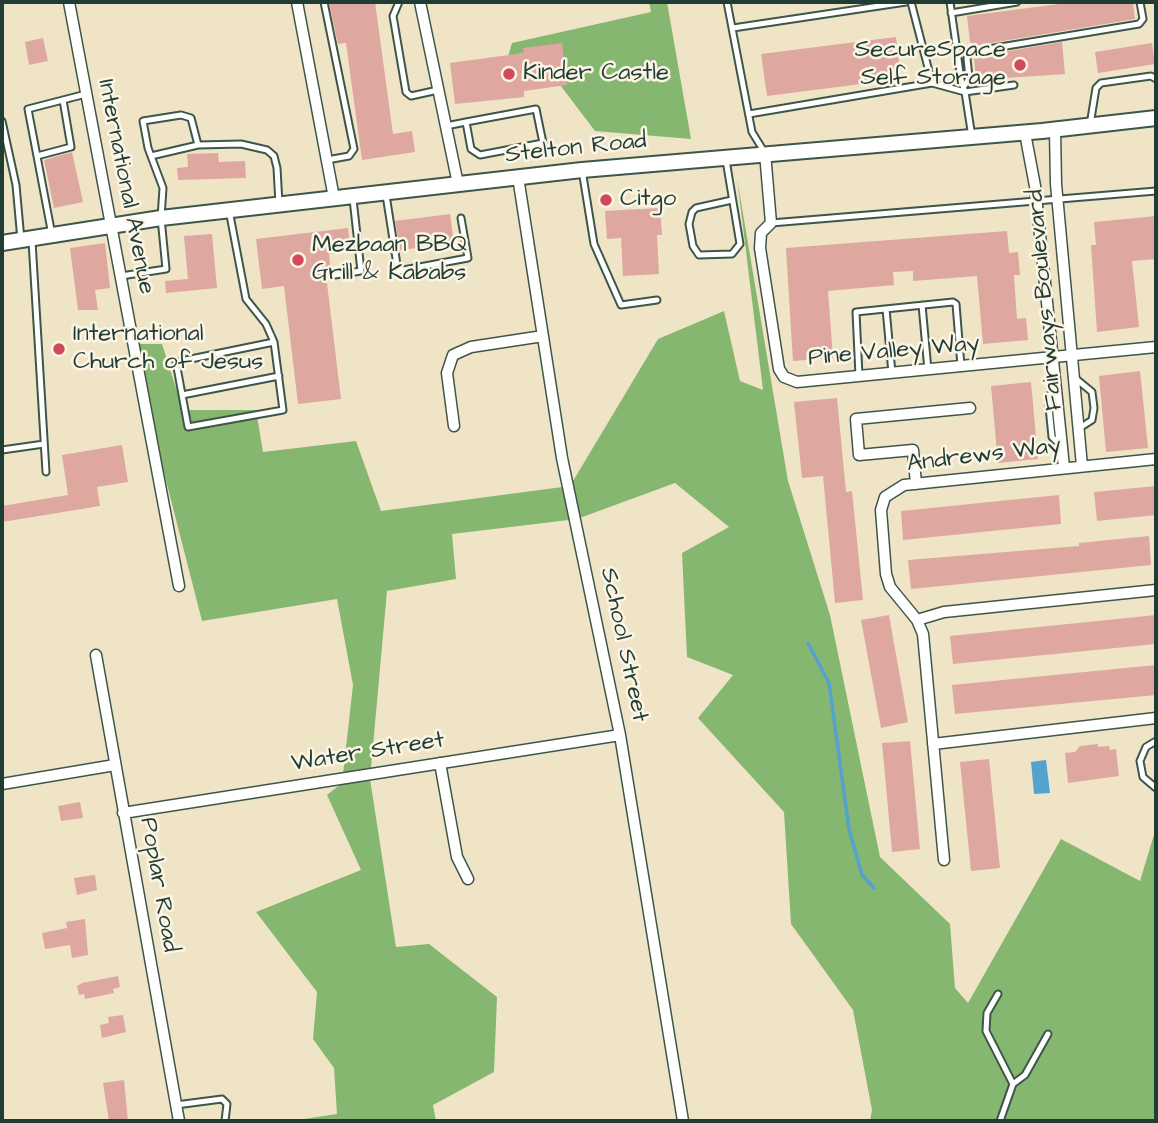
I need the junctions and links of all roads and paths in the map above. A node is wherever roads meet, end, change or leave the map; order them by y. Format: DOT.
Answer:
graph roads {
  1 [pos="69,2"];
  2 [pos="297,2"];
  3 [pos="324,2"];
  4 [pos="399,2"];
  5 [pos="420,2"];
  6 [pos="727,2"];
  7 [pos="906,2"];
  8 [pos="911,2"];
  9 [pos="950,2"];
  10 [pos="1017,2"];
  11 [pos="1140,2"];
  12 [pos="951,12"];
  13 [pos="733,28"];
  14 [pos="1156,79"];
  15 [pos="932,83"];
  16 [pos="1014,85"];
  17 [pos="965,88"];
  18 [pos="438,90"];
  19 [pos="86,94"];
  20 [pos="63,100"];
  21 [pos="749,114"];
  22 [pos="1156,118"];
  23 [pos="2,121"];
  24 [pos="466,122"];
  25 [pos="446,126"];
  26 [pos="1090,126"];
  27 [pos="1055,130"];
  28 [pos="1026,132"];
  29 [pos="972,137"];
  30 [pos="198,145"];
  31 [pos="765,153"];
  32 [pos="37,156"];
  33 [pos="151,156"];
  34 [pos="725,157"];
  35 [pos="327,160"];
  36 [pos="582,170"];
  37 [pos="518,177"];
  38 [pos="458,184"];
  39 [pos="1156,191"];
  40 [pos="386,192"];
  41 [pos="352,196"];
  42 [pos="334,198"];
  43 [pos="1057,198"];
  44 [pos="732,200"];
  45 [pos="1036,200"];
  46 [pos="279,204"];
  47 [pos="229,210"];
  48 [pos="161,218"];
  49 [pos="461,218"];
  50 [pos="771,223"];
  51 [pos="111,225"];
  52 [pos="52,234"];
  53 [pos="27,239"];
  54 [pos="2,243"];
  55 [pos="335,275"];
  56 [pos="121,276"];
  57 [pos="657,300"];
  58 [pos="922,305"];
  59 [pos="886,309"];
  60 [pos="543,336"];
  61 [pos="274,342"];
  62 [pos="1156,346"];
  63 [pos="1071,355"];
  64 [pos="1053,358"];
  65 [pos="961,366"];
  66 [pos="928,370"];
  67 [pos="892,373"];
  68 [pos="279,376"];
  69 [pos="859,376"];
  70 [pos="1073,377"];
  71 [pos="181,395"];
  72 [pos="970,408"];
  73 [pos="454,426"];
  74 [pos="1078,429"];
  75 [pos="44,444"];
  76 [pos="2,450"];
  77 [pos="1156,459"];
  78 [pos="1082,466"];
  79 [pos="1064,467"];
  80 [pos="46,472"];
  81 [pos="916,484"];
  82 [pos="180,586"];
  83 [pos="1156,590"];
  84 [pos="917,620"];
  85 [pos="96,655"];
  86 [pos="1156,718"];
  87 [pos="620,735"];
  88 [pos="1156,741"];
  89 [pos="933,744"];
  90 [pos="440,763"];
  91 [pos="115,765"];
  92 [pos="2,784"];
  93 [pos="1156,788"];
  94 [pos="123,813"];
  95 [pos="944,860"];
  96 [pos="468,879"];
  97 [pos="998,994"];
  98 [pos="1048,1034"];
  99 [pos="1013,1084"];
  100 [pos="176,1105"];
  101 [pos="179,1121"];
  102 [pos="225,1121"];
  103 [pos="683,1121"];
  104 [pos="1000,1121"];
  1 -- 19 [label="street, International Avenue"];
  2 -- 35 [label="street"];
  3 -- 35 [label="lane"];
  4 -- 18 [label="lane"];
  5 -- 18 [label="street"];
  6 -- 13 [label="lane"];
  7 -- 13 [label="lane"];
  8 -- 15 [label="lane"];
  9 -- 12 [label="lane"];
  10 -- 12 [label="lane"];
  11 -- 17 [label="lane"];
  12 -- 17 [label="lane"];
  13 -- 21 [label="lane"];
  14 -- 26 [label="lane"];
  15 -- 17 [label="lane"];
  15 -- 21 [label="lane"];
  16 -- 17 [label="lane"];
  17 -- 29 [label="lane"];
  18 -- 25 [label="street"];
  19 -- 20 [label="lane"];
  19 -- 51 [label="street, International Avenue"];
  20 -- 32 [label="lane"];
  20 -- 32 [label="lane"];
  21 -- 31 [label="lane"];
  22 -- 26 [label="main road, Stelton Road"];
  23 -- 53 [label="lane"];
  24 -- 24 [label="lane"];
  24 -- 25 [label="lane"];
  25 -- 38 [label="street"];
  26 -- 27 [label="main road, Stelton Road"];
  27 -- 28 [label="main road, Stelton Road"];
  27 -- 43 [label="street, Fairways Boulevard"];
  28 -- 29 [label="main road, Stelton Road"];
  28 -- 45 [label="street, Fairways Boulevard"];
  29 -- 31 [label="main road, Stelton Road"];
  30 -- 33 [label="lane"];
  30 -- 33 [label="lane"];
  30 -- 46 [label="lane"];
  31 -- 34 [label="main road, Stelton Road"];
  31 -- 50 [label="street, Pine Valley Way"];
  32 -- 52 [label="lane"];
  33 -- 48 [label="lane"];
  34 -- 36 [label="main road, Stelton Road"];
  34 -- 44 [label="lane"];
  35 -- 42 [label="street"];
  36 -- 37 [label="main road, Stelton Road"];
  36 -- 57 [label="lane"];
  37 -- 38 [label="main road, Stelton Road"];
  37 -- 60 [label="street, School Street"];
  38 -- 40 [label="main road, Stelton Road"];
  39 -- 43 [label="lane"];
  40 -- 41 [label="main road, Stelton Road"];
  40 -- 49 [label="lane"];
  41 -- 42 [label="main road, Stelton Road"];
  41 -- 55 [label="lane"];
  42 -- 46 [label="main road, Stelton Road"];
  43 -- 45 [label="lane"];
  43 -- 63 [label="street, Fairways Boulevard"];
  44 -- 44 [label="lane"];
  45 -- 50 [label="lane"];
  45 -- 64 [label="street, Fairways Boulevard"];
  46 -- 47 [label="main road, Stelton Road"];
  47 -- 48 [label="main road, Stelton Road"];
  47 -- 61 [label="lane"];
  48 -- 51 [label="main road, Stelton Road"];
  48 -- 56 [label="lane"];
  50 -- 69 [label="street, Pine Valley Way"];
  51 -- 52 [label="main road, Stelton Road"];
  51 -- 56 [label="street, International Avenue"];
  52 -- 53 [label="main road, Stelton Road"];
  53 -- 54 [label="main road, Stelton Road"];
  53 -- 75 [label="lane"];
  56 -- 82 [label="street, International Avenue"];
  58 -- 59 [label="lane"];
  58 -- 65 [label="lane"];
  58 -- 66 [label="lane"];
  59 -- 67 [label="lane"];
  59 -- 69 [label="lane"];
  60 -- 73 [label="street"];
  60 -- 87 [label="street, School Street"];
  61 -- 68 [label="lane"];
  61 -- 71 [label="lane"];
  62 -- 63 [label="street, Pine Valley Way"];
  63 -- 64 [label="street, Pine Valley Way"];
  63 -- 70 [label="street, Fairways Boulevard"];
  64 -- 65 [label="street, Pine Valley Way"];
  64 -- 79 [label="street, Fairways Boulevard"];
  65 -- 66 [label="street, Pine Valley Way"];
  66 -- 67 [label="street, Pine Valley Way"];
  67 -- 69 [label="street, Pine Valley Way"];
  68 -- 71 [label="lane"];
  68 -- 71 [label="lane"];
  70 -- 74 [label="street, Fairways Boulevard"];
  70 -- 74 [label="lane"];
  72 -- 81 [label="street"];
  74 -- 78 [label="street, Fairways Boulevard"];
  75 -- 76 [label="lane"];
  75 -- 80 [label="lane"];
  77 -- 78 [label="street, Andrews Way"];
  78 -- 79 [label="street, Andrews Way"];
  79 -- 81 [label="street, Andrews Way"];
  81 -- 84 [label="street, Andrews Way"];
  83 -- 84 [label="street"];
  84 -- 89 [label="street, Andrews Way"];
  85 -- 91 [label="street, Poplar Road"];
  86 -- 89 [label="street"];
  87 -- 90 [label="street, Water Street"];
  87 -- 103 [label="street, School Street"];
  88 -- 93 [label="lane"];
  89 -- 95 [label="street, Andrews Way"];
  90 -- 94 [label="street, Water Street"];
  90 -- 96 [label="street"];
  91 -- 92 [label="street"];
  91 -- 94 [label="street, Poplar Road"];
  94 -- 100 [label="street, Poplar Road"];
  97 -- 99 [label="lane"];
  98 -- 99 [label="lane"];
  99 -- 104 [label="lane"];
  100 -- 101 [label="street, Poplar Road"];
  100 -- 102 [label="lane"];
}
